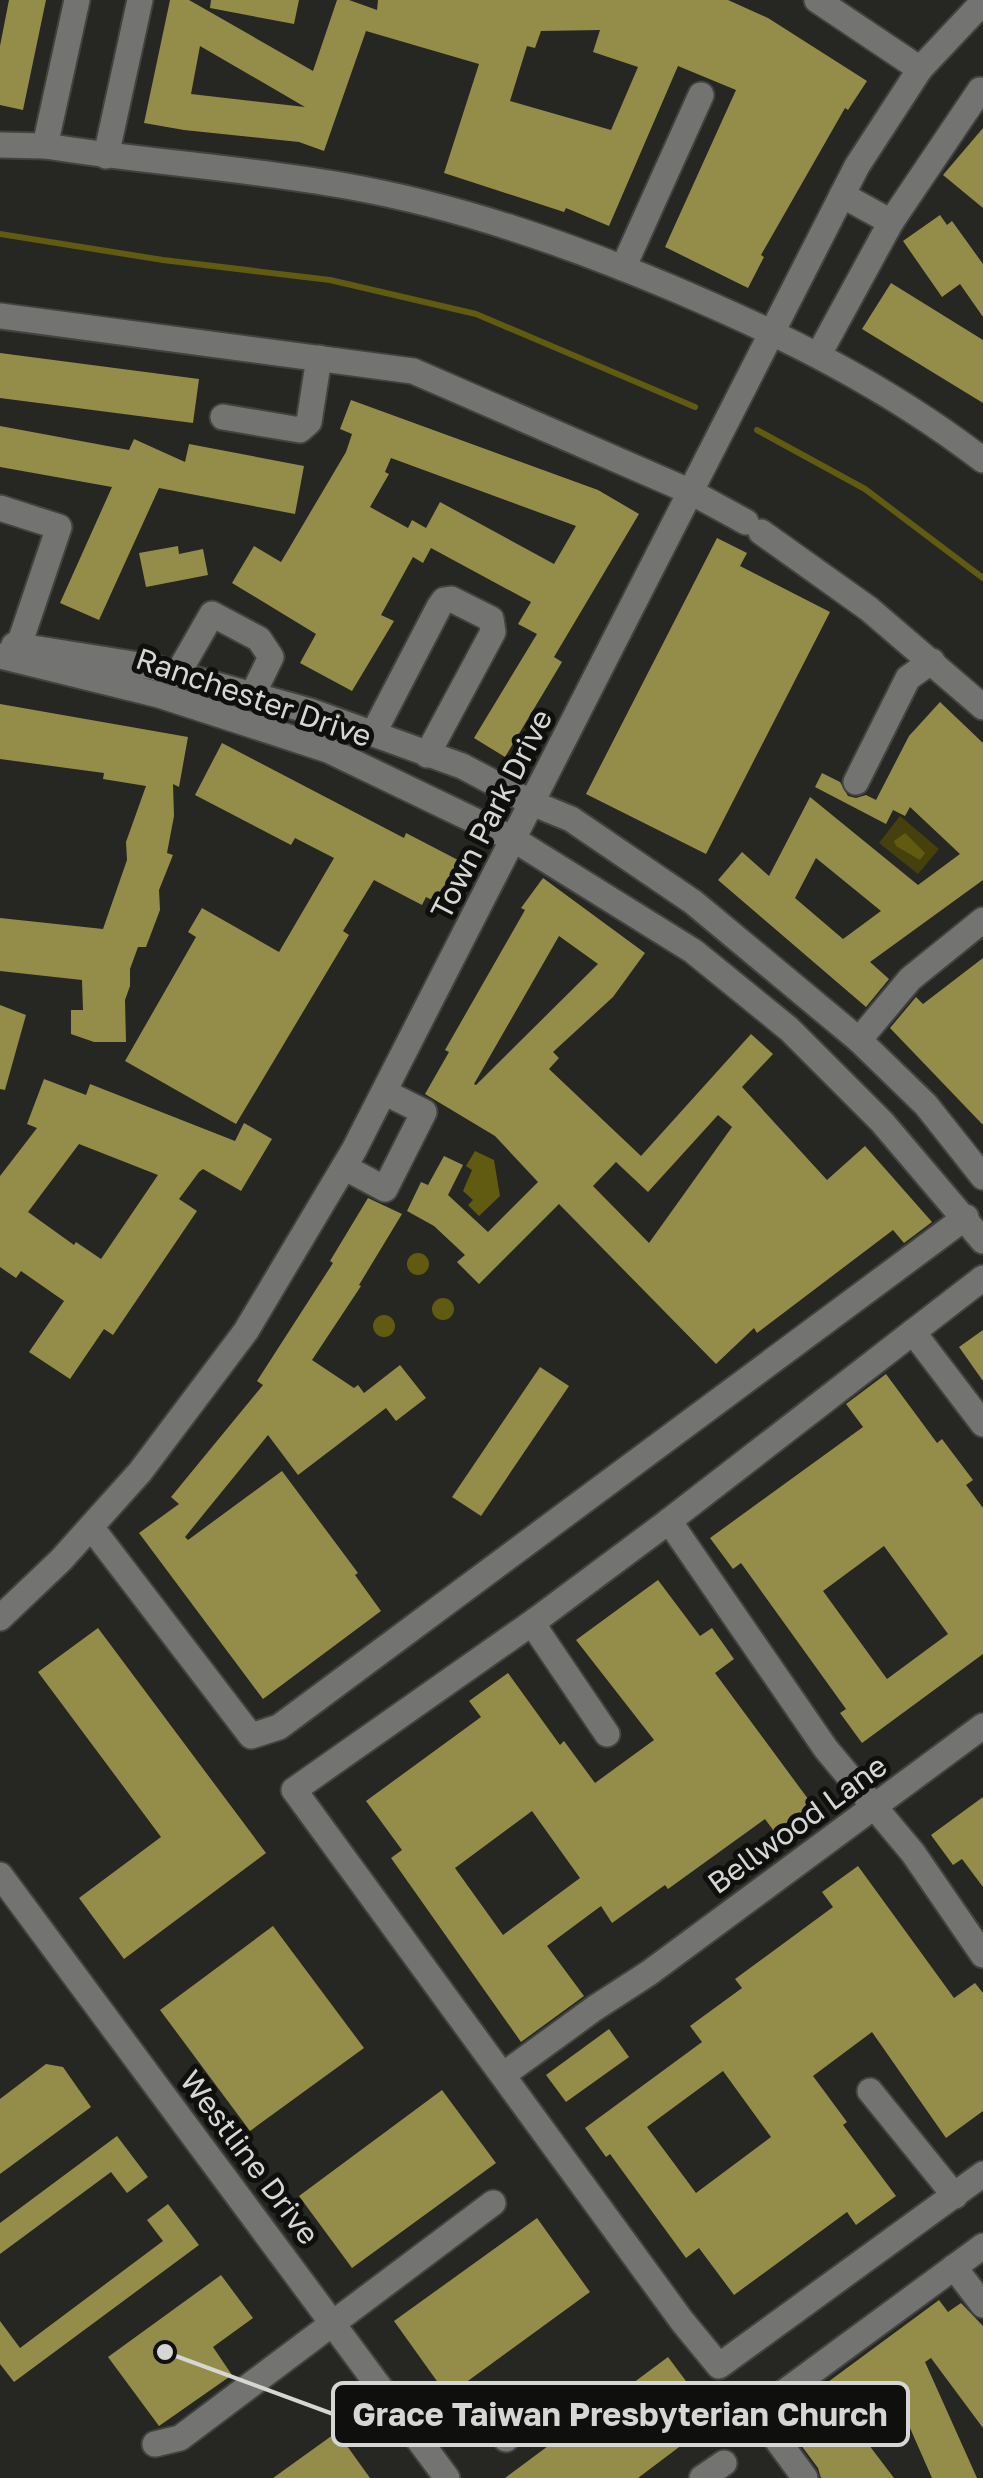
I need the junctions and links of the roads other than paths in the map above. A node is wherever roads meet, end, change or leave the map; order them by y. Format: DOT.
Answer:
graph roads {
  1 [pos="77,0"];
  2 [pos="140,0"];
  3 [pos="816,0"];
  4 [pos="983,2"];
  5 [pos="920,69"];
  6 [pos="980,90"];
  7 [pos="700,95"];
  8 [pos="0,145"];
  9 [pos="46,146"];
  10 [pos="106,156"];
  11 [pos="842,195"];
  12 [pos="892,222"];
  13 [pos="623,268"];
  14 [pos="0,316"];
  15 [pos="772,330"];
  16 [pos="819,354"];
  17 [pos="319,358"];
  18 [pos="223,417"];
  19 [pos="983,460"];
  20 [pos="692,492"];
  21 [pos="0,508"];
  22 [pos="6,648"];
  23 [pos="932,660"];
  24 [pos="177,675"];
  25 [pos="243,693"];
  26 [pos="983,708"];
  27 [pos="228,717"];
  28 [pos="373,734"];
  29 [pos="426,755"];
  30 [pos="856,782"];
  31 [pos="532,803"];
  32 [pos="513,840"];
  33 [pos="983,920"];
  34 [pos="812,1000"];
  35 [pos="789,1029"];
  36 [pos="860,1040"];
  37 [pos="384,1092"];
  38 [pos="344,1167"];
  39 [pos="983,1176"];
  40 [pos="966,1217"];
  41 [pos="983,1240"];
  42 [pos="983,1278"];
  43 [pos="913,1332"];
  44 [pos="983,1424"];
  45 [pos="669,1521"];
  46 [pos="91,1527"];
  47 [pos="0,1618"];
  48 [pos="536,1620"];
  49 [pos="983,1726"];
  50 [pos="607,1734"];
  51 [pos="873,1808"];
  52 [pos="0,1875"];
  53 [pos="983,1955"];
  54 [pos="503,2075"];
  55 [pos="870,2090"];
  56 [pos="983,2174"];
  57 [pos="954,2196"];
  58 [pos="493,2203"];
  59 [pos="983,2246"];
  60 [pos="954,2267"];
  61 [pos="983,2305"];
  62 [pos="332,2322"];
  63 [pos="413,2431"];
  64 [pos="506,2439"];
  65 [pos="155,2444"];
  66 [pos="724,2462"];
  67 [pos="448,2478"];
  68 [pos="702,2478"];
  69 [pos="804,2478"];
  1 -- 9 [label="street"];
  2 -- 10 [label="street"];
  3 -- 5 [label="street"];
  4 -- 5 [label="street, Town Park Drive"];
  5 -- 11 [label="street, Town Park Drive"];
  6 -- 12 [label="street"];
  7 -- 13 [label="street"];
  8 -- 9 [label="street"];
  9 -- 10 [label="street"];
  10 -- 13 [label="street"];
  11 -- 12 [label="street"];
  11 -- 15 [label="street, Town Park Drive"];
  12 -- 16 [label="street"];
  13 -- 15 [label="street"];
  14 -- 17 [label="street"];
  15 -- 16 [label="street"];
  15 -- 20 [label="street, Town Park Drive"];
  16 -- 19 [label="street"];
  17 -- 18 [label="street"];
  17 -- 20 [label="street"];
  20 -- 23 [label="street"];
  20 -- 31 [label="street, Town Park Drive"];
  21 -- 22 [label="street"];
  22 -- 24 [label="street, Ranchester Drive"];
  22 -- 27 [label="street, Ranchester Drive"];
  23 -- 26 [label="street"];
  23 -- 30 [label="street"];
  24 -- 25 [label="street, Ranchester Drive"];
  24 -- 25 [label="street"];
  25 -- 27 [label="street"];
  25 -- 28 [label="street, Ranchester Drive"];
  27 -- 32 [label="street, Ranchester Drive"];
  28 -- 29 [label="street, Ranchester Drive"];
  28 -- 29 [label="street"];
  29 -- 31 [label="street, Ranchester Drive"];
  31 -- 32 [label="street, Town Park Drive"];
  31 -- 34 [label="street, Ranchester Drive"];
  32 -- 35 [label="street, Ranchester Drive"];
  32 -- 37 [label="street, Town Park Drive"];
  33 -- 36 [label="street"];
  34 -- 35 [label="street"];
  34 -- 36 [label="street, Ranchester Drive"];
  35 -- 40 [label="street, Ranchester Drive"];
  36 -- 39 [label="street, Ranchester Drive"];
  37 -- 38 [label="street, Town Park Drive"];
  37 -- 38 [label="street"];
  38 -- 46 [label="street, Town Park Drive"];
  40 -- 41 [label="street, Ranchester Drive"];
  40 -- 46 [label="street"];
  42 -- 43 [label="street"];
  43 -- 44 [label="street"];
  43 -- 45 [label="street"];
  45 -- 48 [label="street"];
  45 -- 51 [label="street"];
  46 -- 47 [label="street, Town Park Drive"];
  48 -- 50 [label="street"];
  48 -- 54 [label="street"];
  49 -- 51 [label="street, Bellwood Lane"];
  51 -- 53 [label="street"];
  51 -- 54 [label="street, Bellwood Lane"];
  52 -- 62 [label="street, Westline Drive"];
  54 -- 57 [label="street"];
  55 -- 57 [label="street"];
  56 -- 57 [label="street"];
  58 -- 62 [label="street"];
  59 -- 60 [label="street"];
  60 -- 61 [label="street"];
  60 -- 69 [label="street"];
  62 -- 63 [label="street, Westline Drive"];
  62 -- 65 [label="street"];
  63 -- 64 [label="street"];
  63 -- 67 [label="street, Westline Drive"];
  66 -- 68 [label="street"];
}
